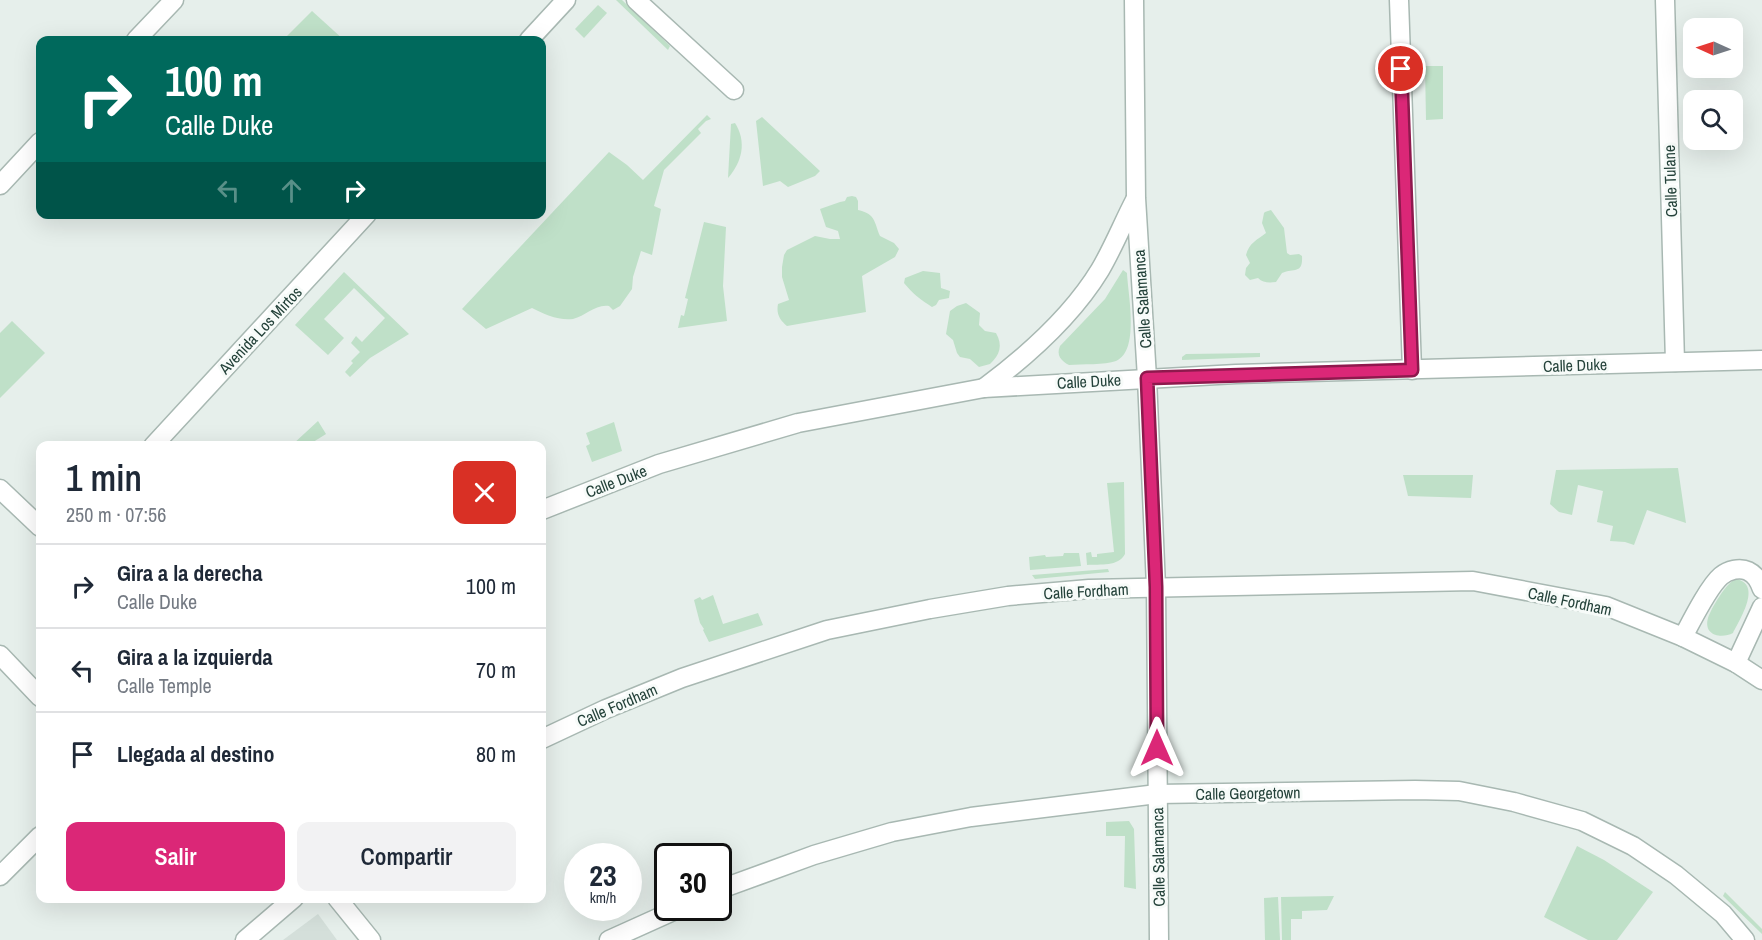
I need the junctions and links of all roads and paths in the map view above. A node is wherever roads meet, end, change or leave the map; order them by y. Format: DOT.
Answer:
graph roads {
  1 [pos="174,0"];
  2 [pos="566,0"];
  3 [pos="636,0"];
  4 [pos="1134,0"];
  5 [pos="1399,0"];
  6 [pos="1665,0"];
  7 [pos="140,36"];
  8 [pos="533,36"];
  9 [pos="734,90"];
  10 [pos="36,146"];
  11 [pos="0,185"];
  12 [pos="1136,198"];
  13 [pos="362,219"];
  14 [pos="1762,360"];
  15 [pos="1675,362"];
  16 [pos="1412,370"];
  17 [pos="1147,378"];
  18 [pos="984,388"];
  19 [pos="158,441"];
  20 [pos="0,489"];
  21 [pos="546,508"];
  22 [pos="36,523"];
  23 [pos="1156,587"];
  24 [pos="1762,589"];
  25 [pos="1762,607"];
  26 [pos="1683,637"];
  27 [pos="0,655"];
  28 [pos="1736,663"];
  29 [pos="1762,680"];
  30 [pos="36,693"];
  31 [pos="546,737"];
  32 [pos="1157,794"];
  33 [pos="36,840"];
  34 [pos="0,876"];
  35 [pos="732,885"];
  36 [pos="288,903"];
  37 [pos="342,903"];
  38 [pos="654,920"];
  39 [pos="245,940"];
  40 [pos="371,940"];
  41 [pos="609,940"];
  42 [pos="1159,940"];
  43 [pos="1744,940"];
  1 -- 7 [label="street"];
  2 -- 8 [label="street"];
  3 -- 9 [label="street"];
  4 -- 12 [label="street, Calle Salamanca"];
  5 -- 16 [label="street"];
  6 -- 15 [label="street, Calle Tulane"];
  10 -- 11 [label="street"];
  12 -- 17 [label="street, Calle Salamanca"];
  12 -- 18 [label="street, Calle Salamanca"];
  13 -- 19 [label="street, Avenida Los Mirtos"];
  14 -- 15 [label="street, Calle Duke"];
  15 -- 16 [label="street, Calle Duke"];
  16 -- 17 [label="street, Calle Duke"];
  17 -- 18 [label="street, Calle Duke"];
  17 -- 23 [label="street, Calle Salamanca"];
  18 -- 21 [label="street, Calle Duke"];
  20 -- 22 [label="street"];
  23 -- 26 [label="street, Calle Fordham"];
  23 -- 31 [label="street, Calle Fordham"];
  23 -- 32 [label="street, Calle Salamanca"];
  24 -- 26 [label="street"];
  25 -- 28 [label="street"];
  26 -- 28 [label="street, Calle Fordham"];
  27 -- 30 [label="street"];
  28 -- 29 [label="street, Calle Fordham"];
  32 -- 35 [label="street, Calle Georgetown"];
  32 -- 42 [label="street, Calle Salamanca"];
  32 -- 43 [label="street, Calle Georgetown"];
  33 -- 34 [label="street"];
  36 -- 39 [label="street"];
  37 -- 40 [label="street"];
  38 -- 41 [label="street"];
}
